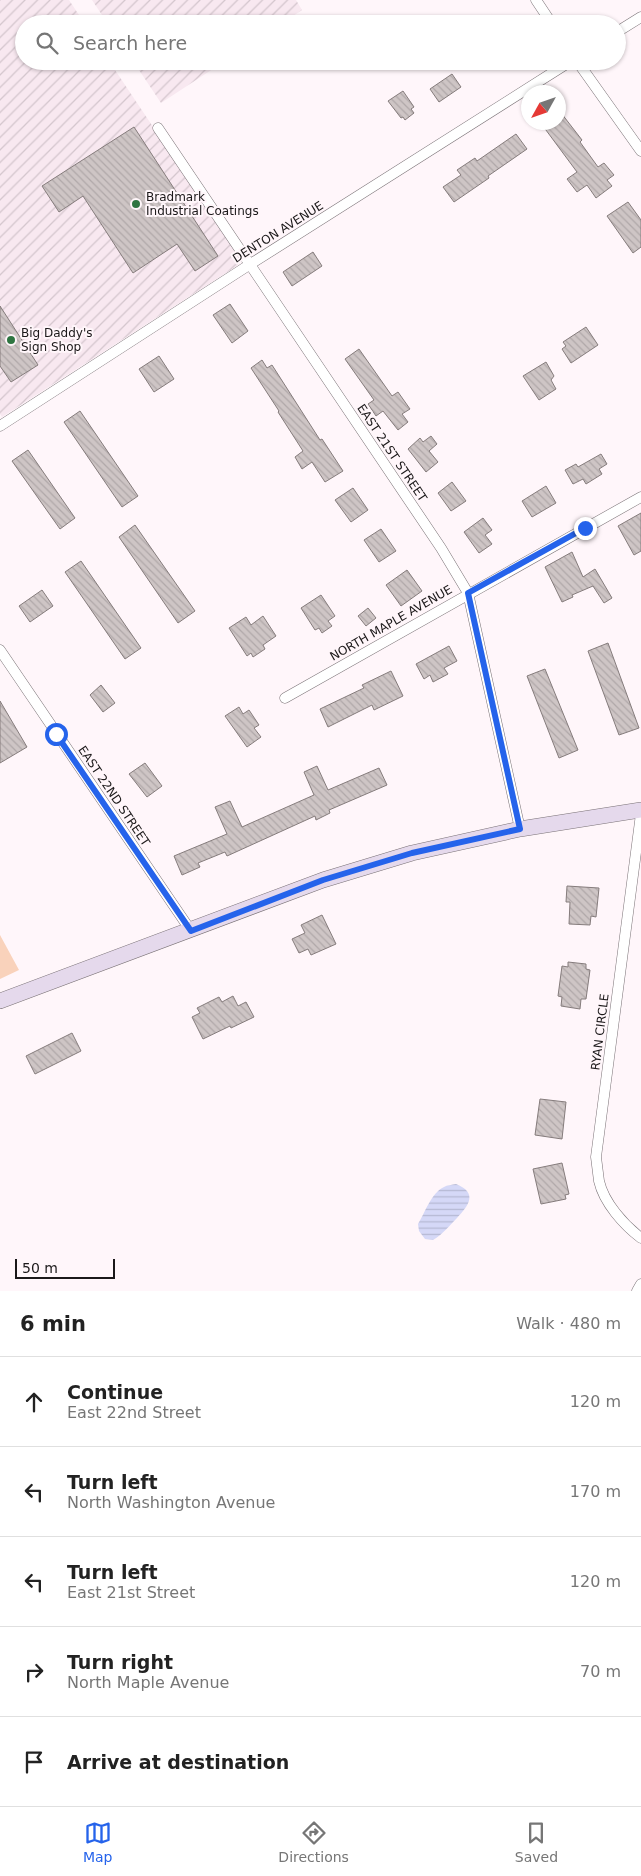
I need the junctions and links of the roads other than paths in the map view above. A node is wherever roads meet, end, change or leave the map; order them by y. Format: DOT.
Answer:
graph roads {
  1 [pos="536,0"];
  2 [pos="546,15"];
  3 [pos="641,17"];
  4 [pos="626,26"];
  5 [pos="557,70"];
  6 [pos="583,70"];
  7 [pos="158,128"];
  8 [pos="641,151"];
  9 [pos="249,265"];
  10 [pos="0,426"];
  11 [pos="641,497"];
  12 [pos="468,593"];
  13 [pos="0,650"];
  14 [pos="285,698"];
  15 [pos="641,810"];
  16 [pos="641,814"];
  17 [pos="520,829"];
  18 [pos="191,931"];
  19 [pos="0,1001"];
  20 [pos="641,1238"];
  21 [pos="641,1284"];
  22 [pos="637,1291"];
  1 -- 2 [label="street"];
  3 -- 4 [label="street"];
  5 -- 9 [label="street, DENTON AVENUE"];
  6 -- 8 [label="street"];
  7 -- 9 [label="street, EAST 21ST STREET"];
  9 -- 10 [label="street, DENTON AVENUE"];
  9 -- 12 [label="street, EAST 21ST STREET"];
  11 -- 12 [label="street, NORTH MAPLE AVENUE"];
  12 -- 14 [label="street, NORTH MAPLE AVENUE"];
  12 -- 17 [label="street, EAST 21ST STREET"];
  13 -- 18 [label="street, EAST 22ND STREET"];
  15 -- 17 [label="main road"];
  16 -- 20 [label="street, RYAN CIRCLE"];
  17 -- 18 [label="main road"];
  18 -- 19 [label="main road"];
  21 -- 22 [label="street"];
}
